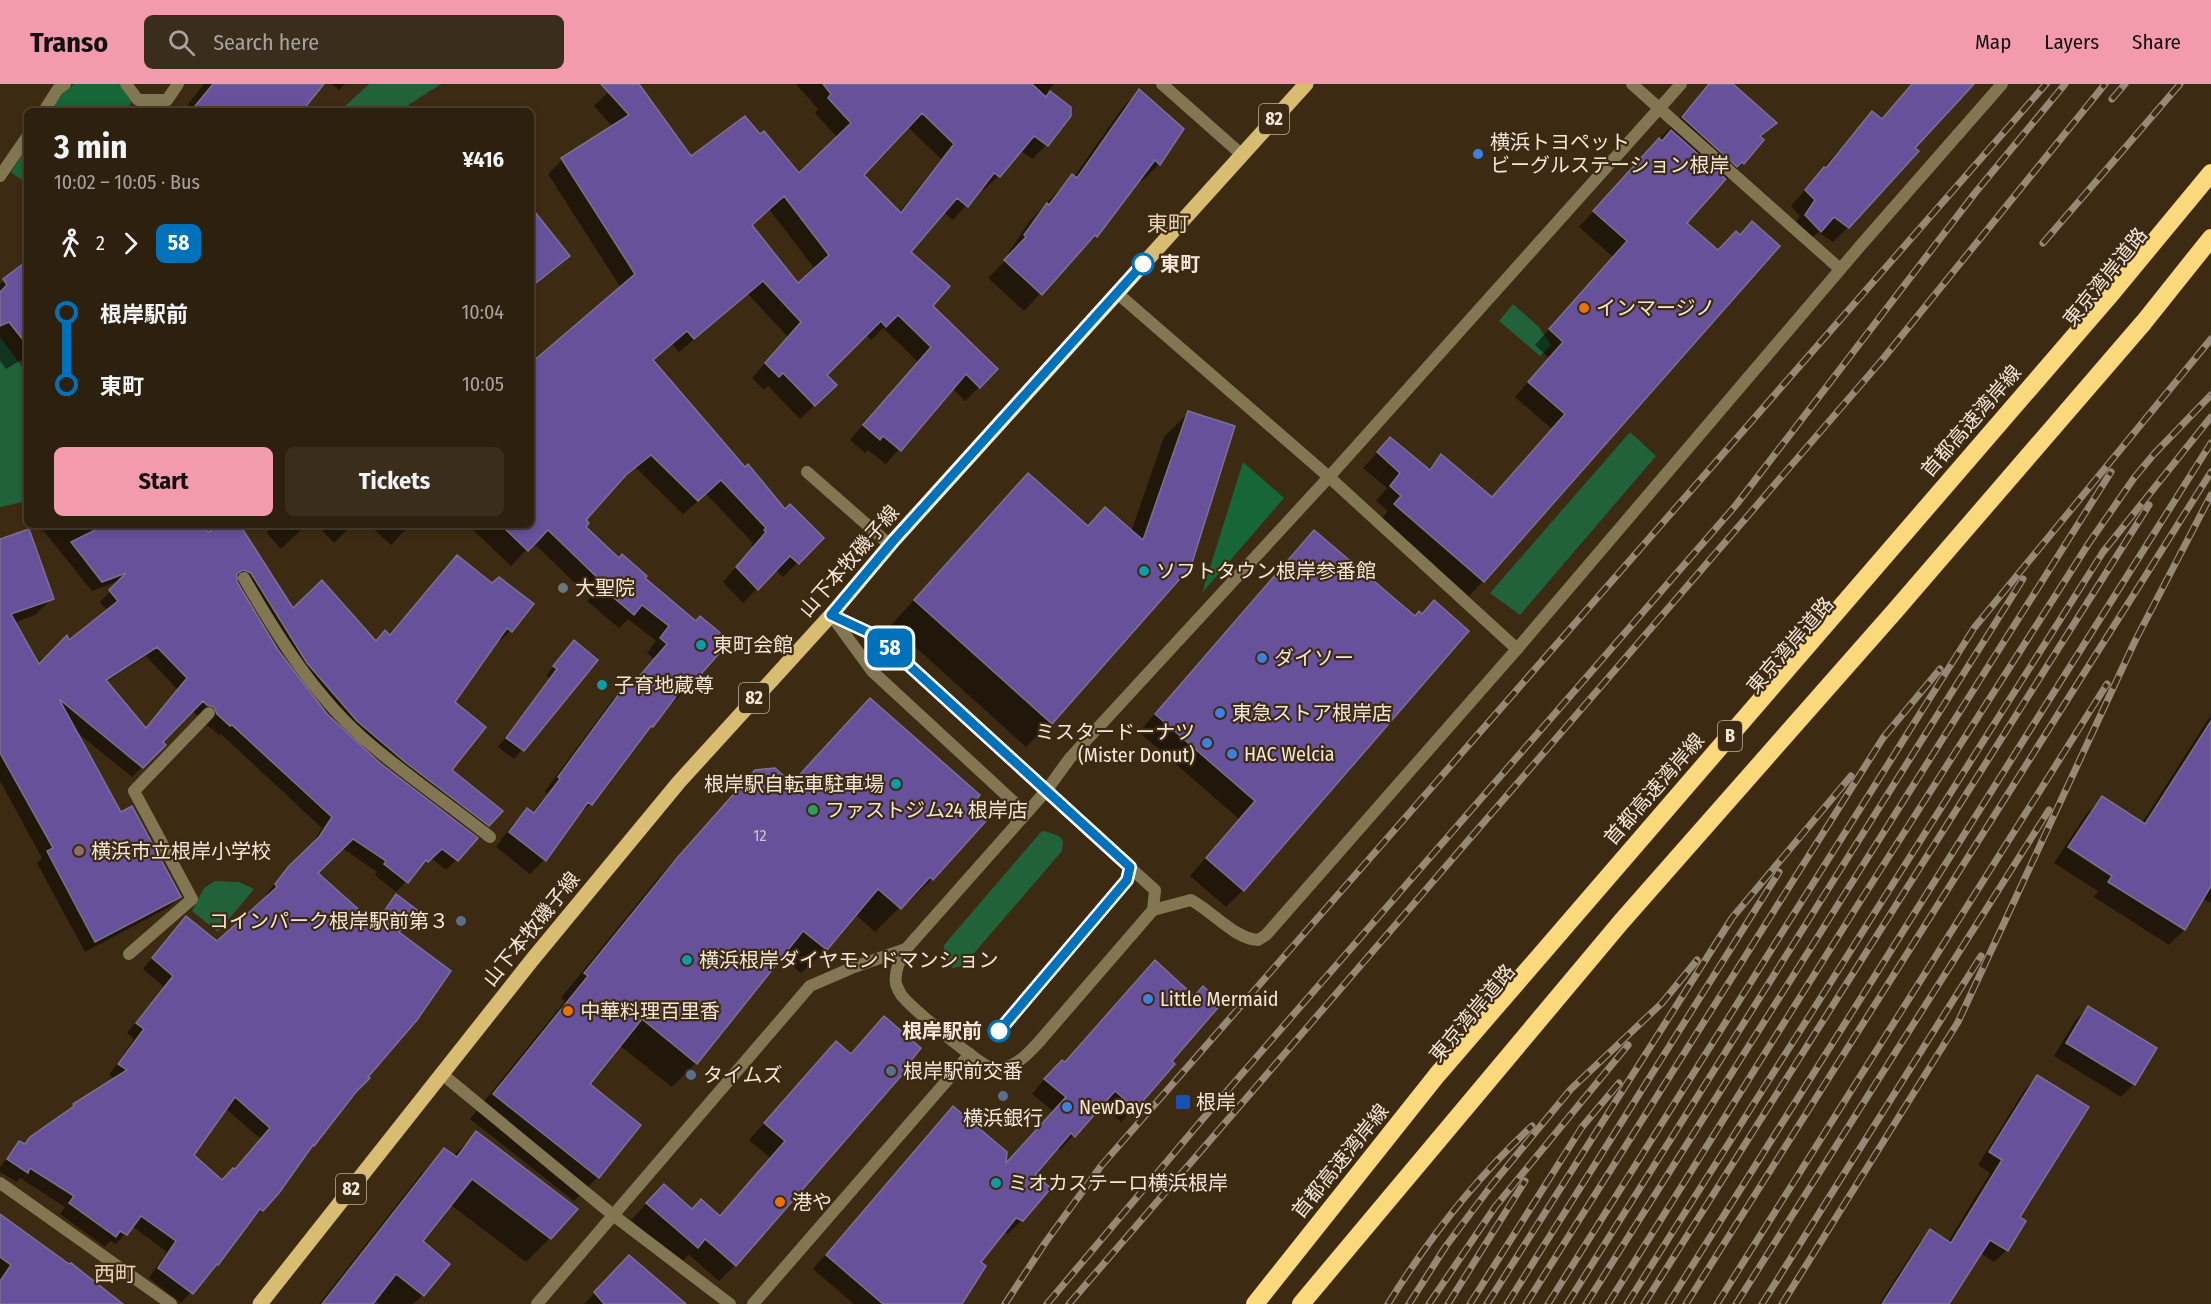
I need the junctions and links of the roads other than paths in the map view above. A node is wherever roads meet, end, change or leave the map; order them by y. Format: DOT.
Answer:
graph roads {
  1 [pos="65,84"];
  2 [pos="126,84"];
  3 [pos="178,84"];
  4 [pos="1162,84"];
  5 [pos="1306,84"];
  6 [pos="1632,84"];
  7 [pos="1681,84"];
  8 [pos="2002,84"];
  9 [pos="46,108"];
  10 [pos="1659,109"];
  11 [pos="24,141"];
  12 [pos="1241,154"];
  13 [pos="2211,173"];
  14 [pos="0,176"];
  15 [pos="2211,184"];
  16 [pos="2211,238"];
  17 [pos="2211,253"];
  18 [pos="1840,269"];
  19 [pos="1117,293"];
  20 [pos="807,472"];
  21 [pos="1329,477"];
  22 [pos="890,545"];
  23 [pos="244,578"];
  24 [pos="831,615"];
  25 [pos="1517,649"];
  26 [pos="209,713"];
  27 [pos="1046,791"];
  28 [pos="1016,824"];
  29 [pos="490,837"];
  30 [pos="1153,910"];
  31 [pos="906,949"];
  32 [pos="129,954"];
  33 [pos="970,1054"];
  34 [pos="442,1074"];
  35 [pos="0,1183"];
  36 [pos="613,1215"];
  37 [pos="171,1304"];
  38 [pos="260,1304"];
  39 [pos="537,1304"];
  40 [pos="730,1304"];
  41 [pos="753,1304"];
  42 [pos="1256,1304"];
  43 [pos="1266,1304"];
  44 [pos="1301,1304"];
  45 [pos="1316,1304"];
  1 -- 9 [label="street"];
  2 -- 3 [label="street"];
  4 -- 12 [label="street"];
  5 -- 12 [label="main road, 山下本牧磯子線 / 82"];
  6 -- 10 [label="street"];
  7 -- 10 [label="street"];
  8 -- 18 [label="street"];
  10 -- 18 [label="street"];
  10 -- 21 [label="street"];
  11 -- 14 [label="street"];
  12 -- 19 [label="main road, 山下本牧磯子線 / 82"];
  13 -- 42 [label="highway, 首都高速湾岸線 / B"];
  15 -- 43 [label="highway, 東京湾岸道路"];
  16 -- 44 [label="highway"];
  17 -- 45 [label="highway"];
  18 -- 25 [label="street"];
  19 -- 21 [label="street"];
  19 -- 22 [label="main road, 山下本牧磯子線 / 82"];
  20 -- 22 [label="street"];
  21 -- 25 [label="street"];
  21 -- 27 [label="street"];
  22 -- 24 [label="main road, 山下本牧磯子線 / 82"];
  23 -- 29 [label="street"];
  24 -- 27 [label="street"];
  24 -- 28 [label="street"];
  24 -- 34 [label="main road, 山下本牧磯子線 / 82"];
  25 -- 30 [label="street"];
  26 -- 32 [label="street"];
  27 -- 28 [label="street"];
  27 -- 30 [label="street"];
  28 -- 31 [label="street"];
  30 -- 33 [label="street"];
  31 -- 33 [label="street"];
  31 -- 36 [label="street"];
  33 -- 41 [label="street"];
  34 -- 36 [label="street"];
  34 -- 38 [label="main road, 山下本牧磯子線 / 82"];
  35 -- 37 [label="street"];
  36 -- 39 [label="street"];
  36 -- 40 [label="street"];
}
